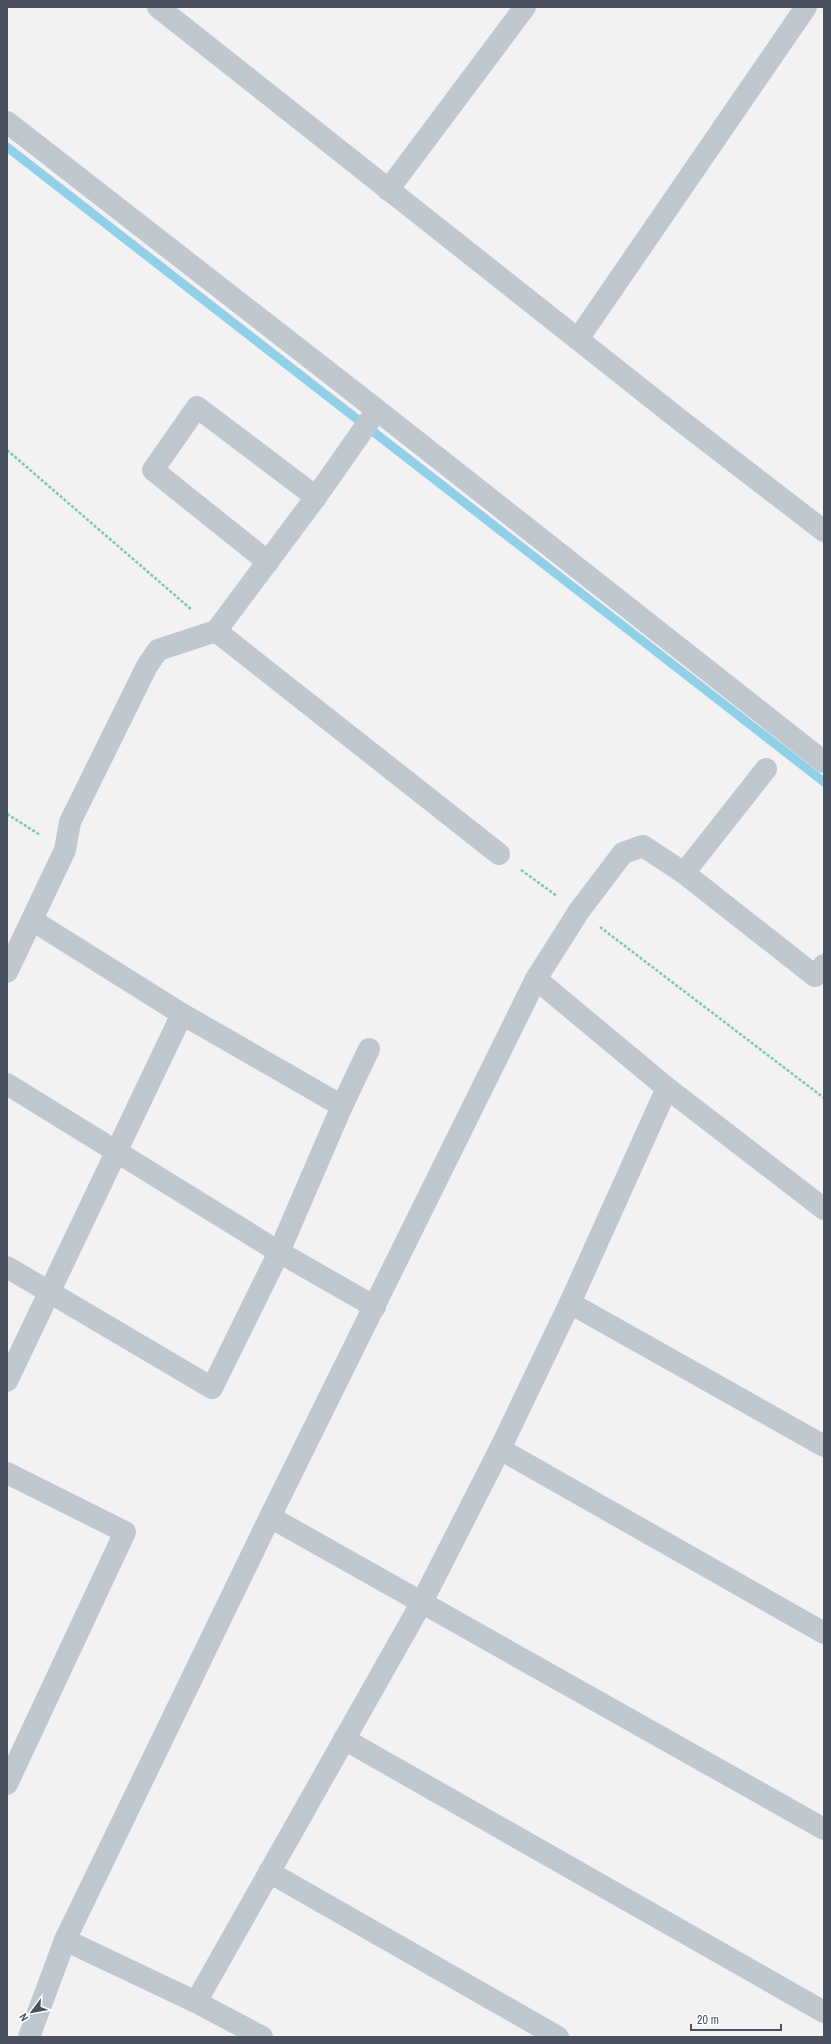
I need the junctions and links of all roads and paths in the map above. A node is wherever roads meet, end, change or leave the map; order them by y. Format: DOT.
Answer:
graph roads {
  1 [pos="158,7"];
  2 [pos="524,7"];
  3 [pos="806,7"];
  4 [pos="7,122"];
  5 [pos="388,190"];
  6 [pos="578,339"];
  7 [pos="377,410"];
  8 [pos="7,450"];
  9 [pos="316,497"];
  10 [pos="824,531"];
  11 [pos="268,562"];
  12 [pos="216,632"];
  13 [pos="824,762"];
  14 [pos="766,768"];
  15 [pos="7,814"];
  16 [pos="65,850"];
  17 [pos="499,854"];
  18 [pos="684,873"];
  19 [pos="579,911"];
  20 [pos="32,920"];
  21 [pos="824,965"];
  22 [pos="7,972"];
  23 [pos="536,979"];
  24 [pos="182,1014"];
  25 [pos="369,1049"];
  26 [pos="7,1084"];
  27 [pos="667,1088"];
  28 [pos="824,1098"];
  29 [pos="342,1106"];
  30 [pos="116,1152"];
  31 [pos="824,1209"];
  32 [pos="279,1252"];
  33 [pos="7,1267"];
  34 [pos="49,1293"];
  35 [pos="570,1303"];
  36 [pos="375,1307"];
  37 [pos="7,1381"];
  38 [pos="824,1446"];
  39 [pos="500,1449"];
  40 [pos="7,1473"];
  41 [pos="270,1517"];
  42 [pos="422,1602"];
  43 [pos="824,1633"];
  44 [pos="344,1739"];
  45 [pos="7,1784"];
  46 [pos="824,1829"];
  47 [pos="269,1872"];
  48 [pos="65,1940"];
  49 [pos="196,2002"];
  50 [pos="824,2012"];
  51 [pos="30,2037"];
  52 [pos="262,2037"];
  53 [pos="558,2037"];
  1 -- 5 [label="street"];
  2 -- 5 [label="street"];
  3 -- 6 [label="street"];
  4 -- 7 [label="street"];
  5 -- 6 [label="street"];
  6 -- 10 [label="street"];
  7 -- 9 [label="street"];
  7 -- 13 [label="street"];
  8 -- 12 [label="path"];
  9 -- 11 [label="street"];
  9 -- 11 [label="street"];
  11 -- 12 [label="street"];
  12 -- 16 [label="street"];
  12 -- 17 [label="street"];
  14 -- 18 [label="street"];
  15 -- 16 [label="path"];
  16 -- 20 [label="street"];
  17 -- 19 [label="path"];
  18 -- 19 [label="street"];
  18 -- 21 [label="street"];
  19 -- 23 [label="street"];
  19 -- 28 [label="path"];
  20 -- 22 [label="street"];
  20 -- 24 [label="street"];
  23 -- 27 [label="street"];
  23 -- 36 [label="street"];
  24 -- 29 [label="street"];
  24 -- 30 [label="street"];
  25 -- 29 [label="street"];
  26 -- 30 [label="street"];
  27 -- 31 [label="street"];
  27 -- 35 [label="street"];
  29 -- 32 [label="street"];
  30 -- 32 [label="street"];
  30 -- 34 [label="street"];
  32 -- 34 [label="street"];
  32 -- 36 [label="street"];
  33 -- 34 [label="street"];
  34 -- 37 [label="street"];
  35 -- 38 [label="street"];
  35 -- 39 [label="street"];
  36 -- 41 [label="street"];
  39 -- 42 [label="street"];
  39 -- 43 [label="street"];
  40 -- 45 [label="street"];
  41 -- 42 [label="street"];
  41 -- 48 [label="street"];
  42 -- 44 [label="street"];
  42 -- 46 [label="street"];
  44 -- 47 [label="street"];
  44 -- 50 [label="street"];
  47 -- 49 [label="street"];
  47 -- 53 [label="street"];
  48 -- 49 [label="street"];
  48 -- 51 [label="street"];
  49 -- 52 [label="street"];
}
